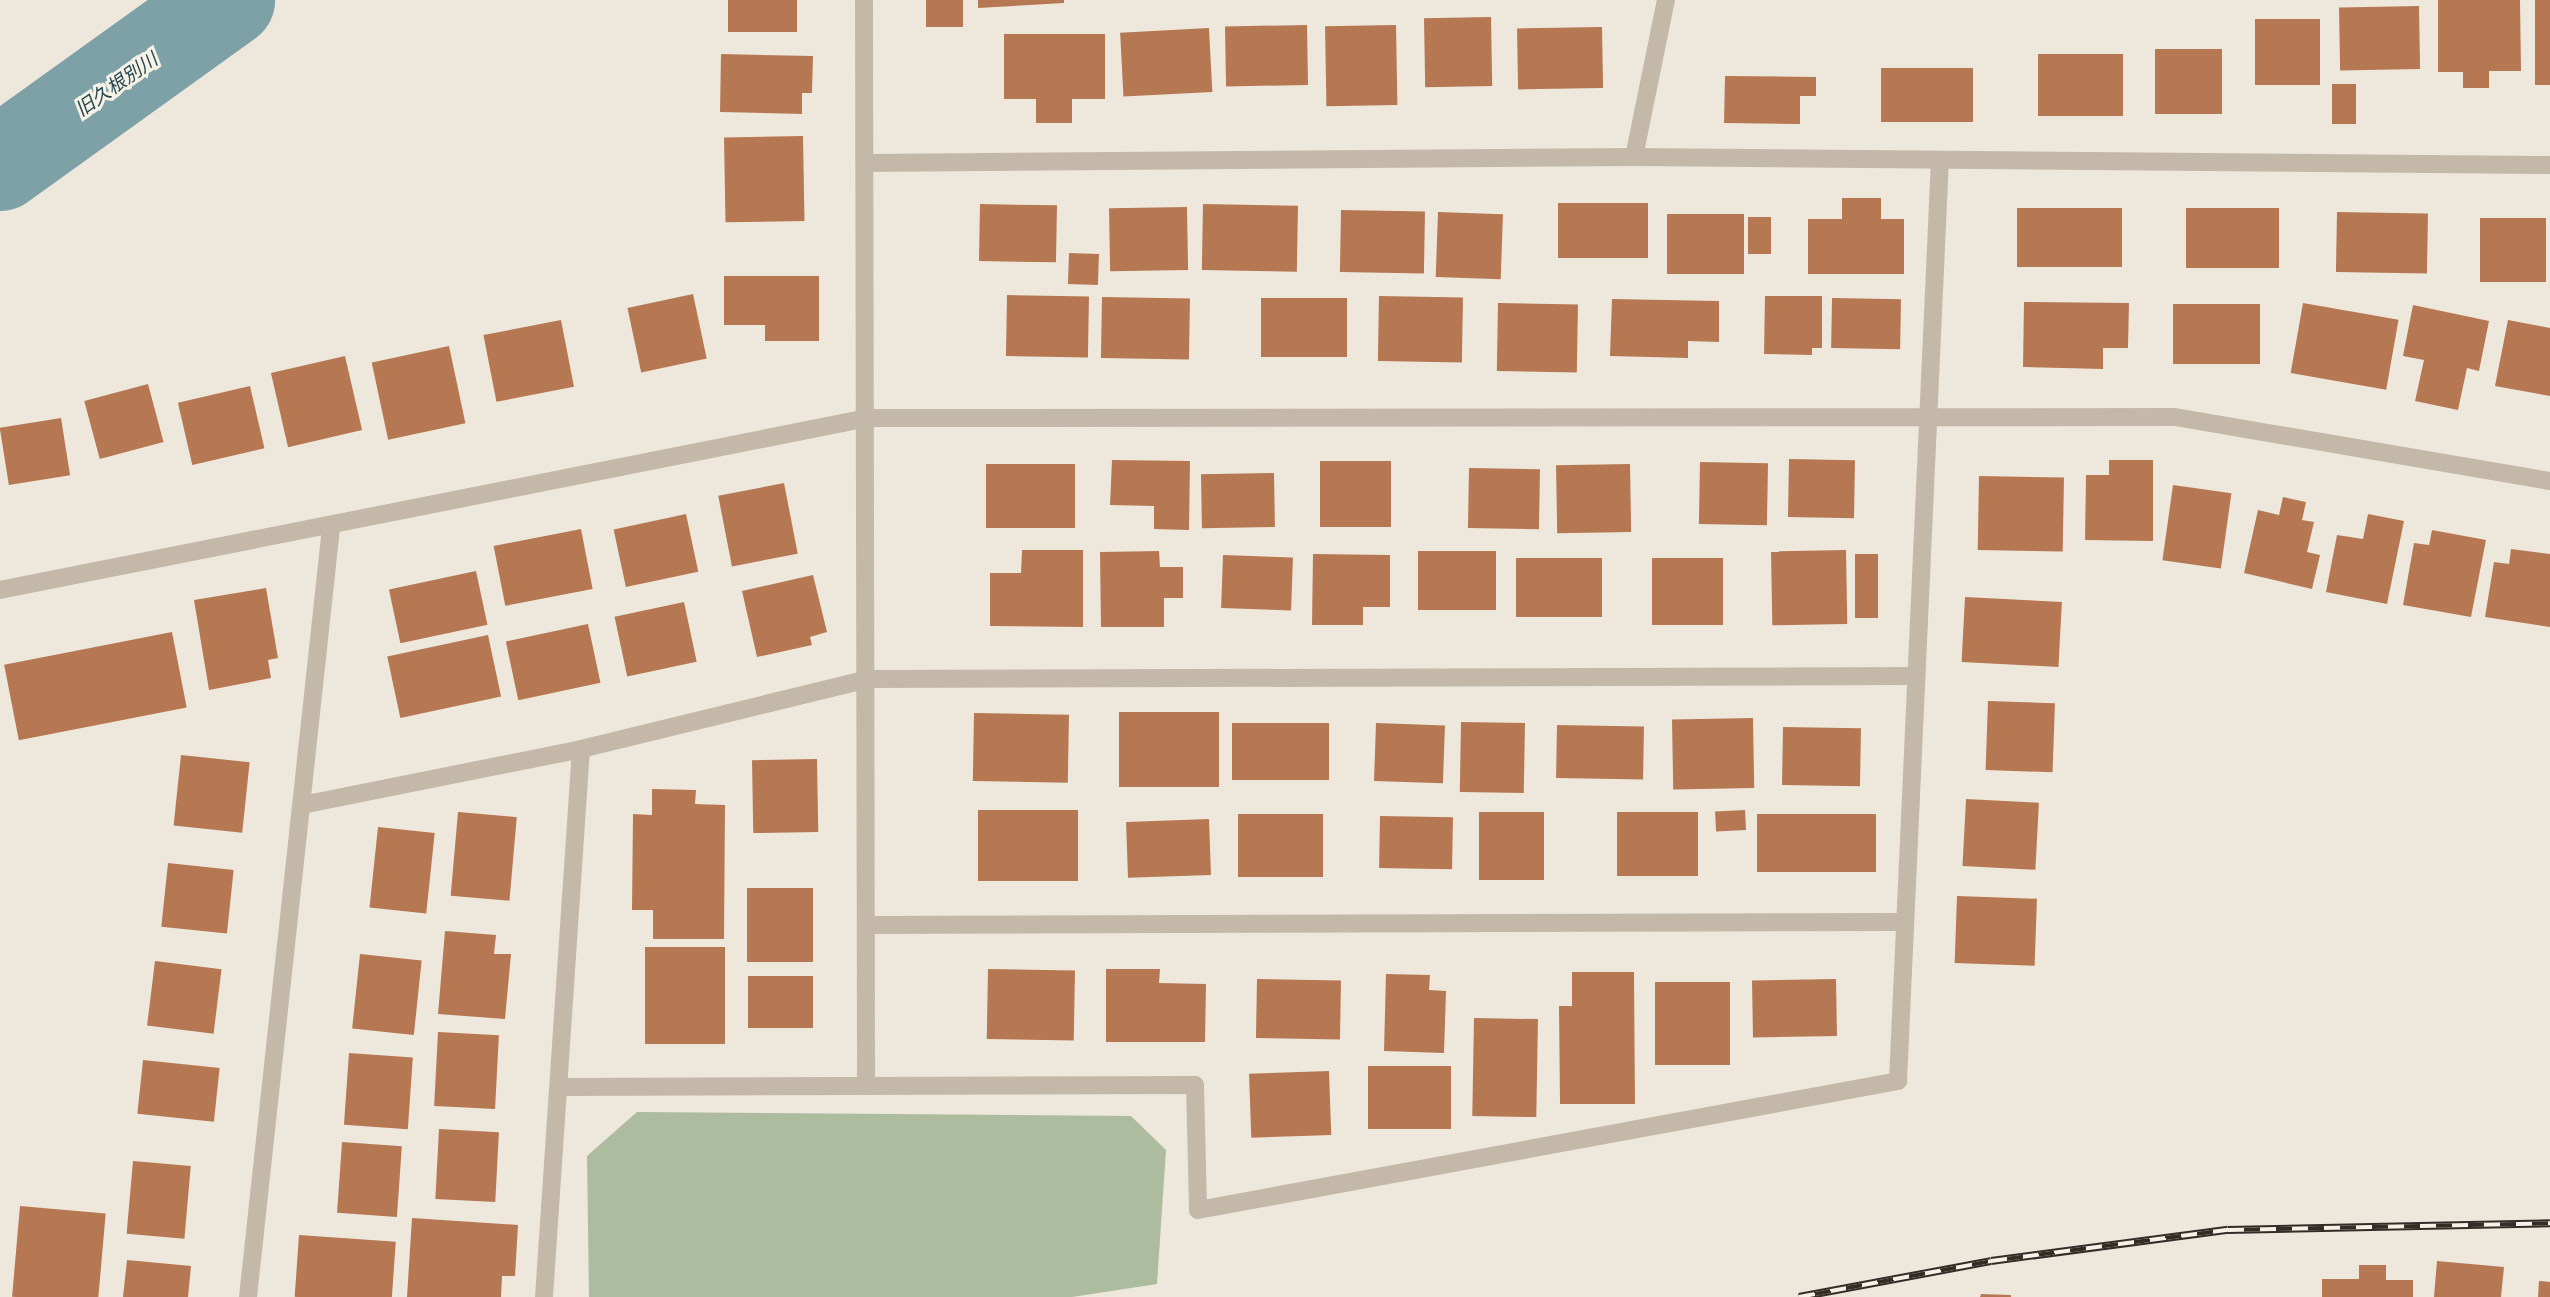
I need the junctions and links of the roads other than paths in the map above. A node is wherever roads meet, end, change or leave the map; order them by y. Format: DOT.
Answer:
graph roads {
  1 [pos="864,0"];
  2 [pos="1666,0"];
  3 [pos="1633,157"];
  4 [pos="1940,161"];
  5 [pos="865,163"];
  6 [pos="2550,165"];
  7 [pos="1931,415"];
  8 [pos="868,418"];
  9 [pos="2550,481"];
  10 [pos="331,527"];
  11 [pos="0,590"];
  12 [pos="1915,676"];
  13 [pos="868,679"];
  14 [pos="581,749"];
  15 [pos="302,805"];
  16 [pos="1905,922"];
  17 [pos="866,925"];
  18 [pos="866,1082"];
  19 [pos="560,1087"];
  20 [pos="248,1297"];
  21 [pos="544,1297"];
  1 -- 5 [label="street"];
  2 -- 3 [label="street"];
  3 -- 4 [label="street"];
  3 -- 5 [label="street"];
  4 -- 6 [label="street"];
  4 -- 7 [label="street"];
  5 -- 8 [label="street"];
  7 -- 8 [label="street"];
  7 -- 9 [label="street"];
  7 -- 12 [label="street"];
  8 -- 10 [label="street"];
  8 -- 13 [label="street"];
  10 -- 11 [label="street"];
  10 -- 15 [label="street"];
  12 -- 13 [label="street"];
  12 -- 16 [label="street"];
  13 -- 14 [label="street"];
  13 -- 17 [label="street"];
  14 -- 15 [label="street"];
  14 -- 19 [label="street"];
  15 -- 20 [label="street"];
  16 -- 17 [label="street"];
  16 -- 18 [label="street"];
  17 -- 18 [label="street"];
  18 -- 19 [label="street"];
  19 -- 21 [label="street"];
}
